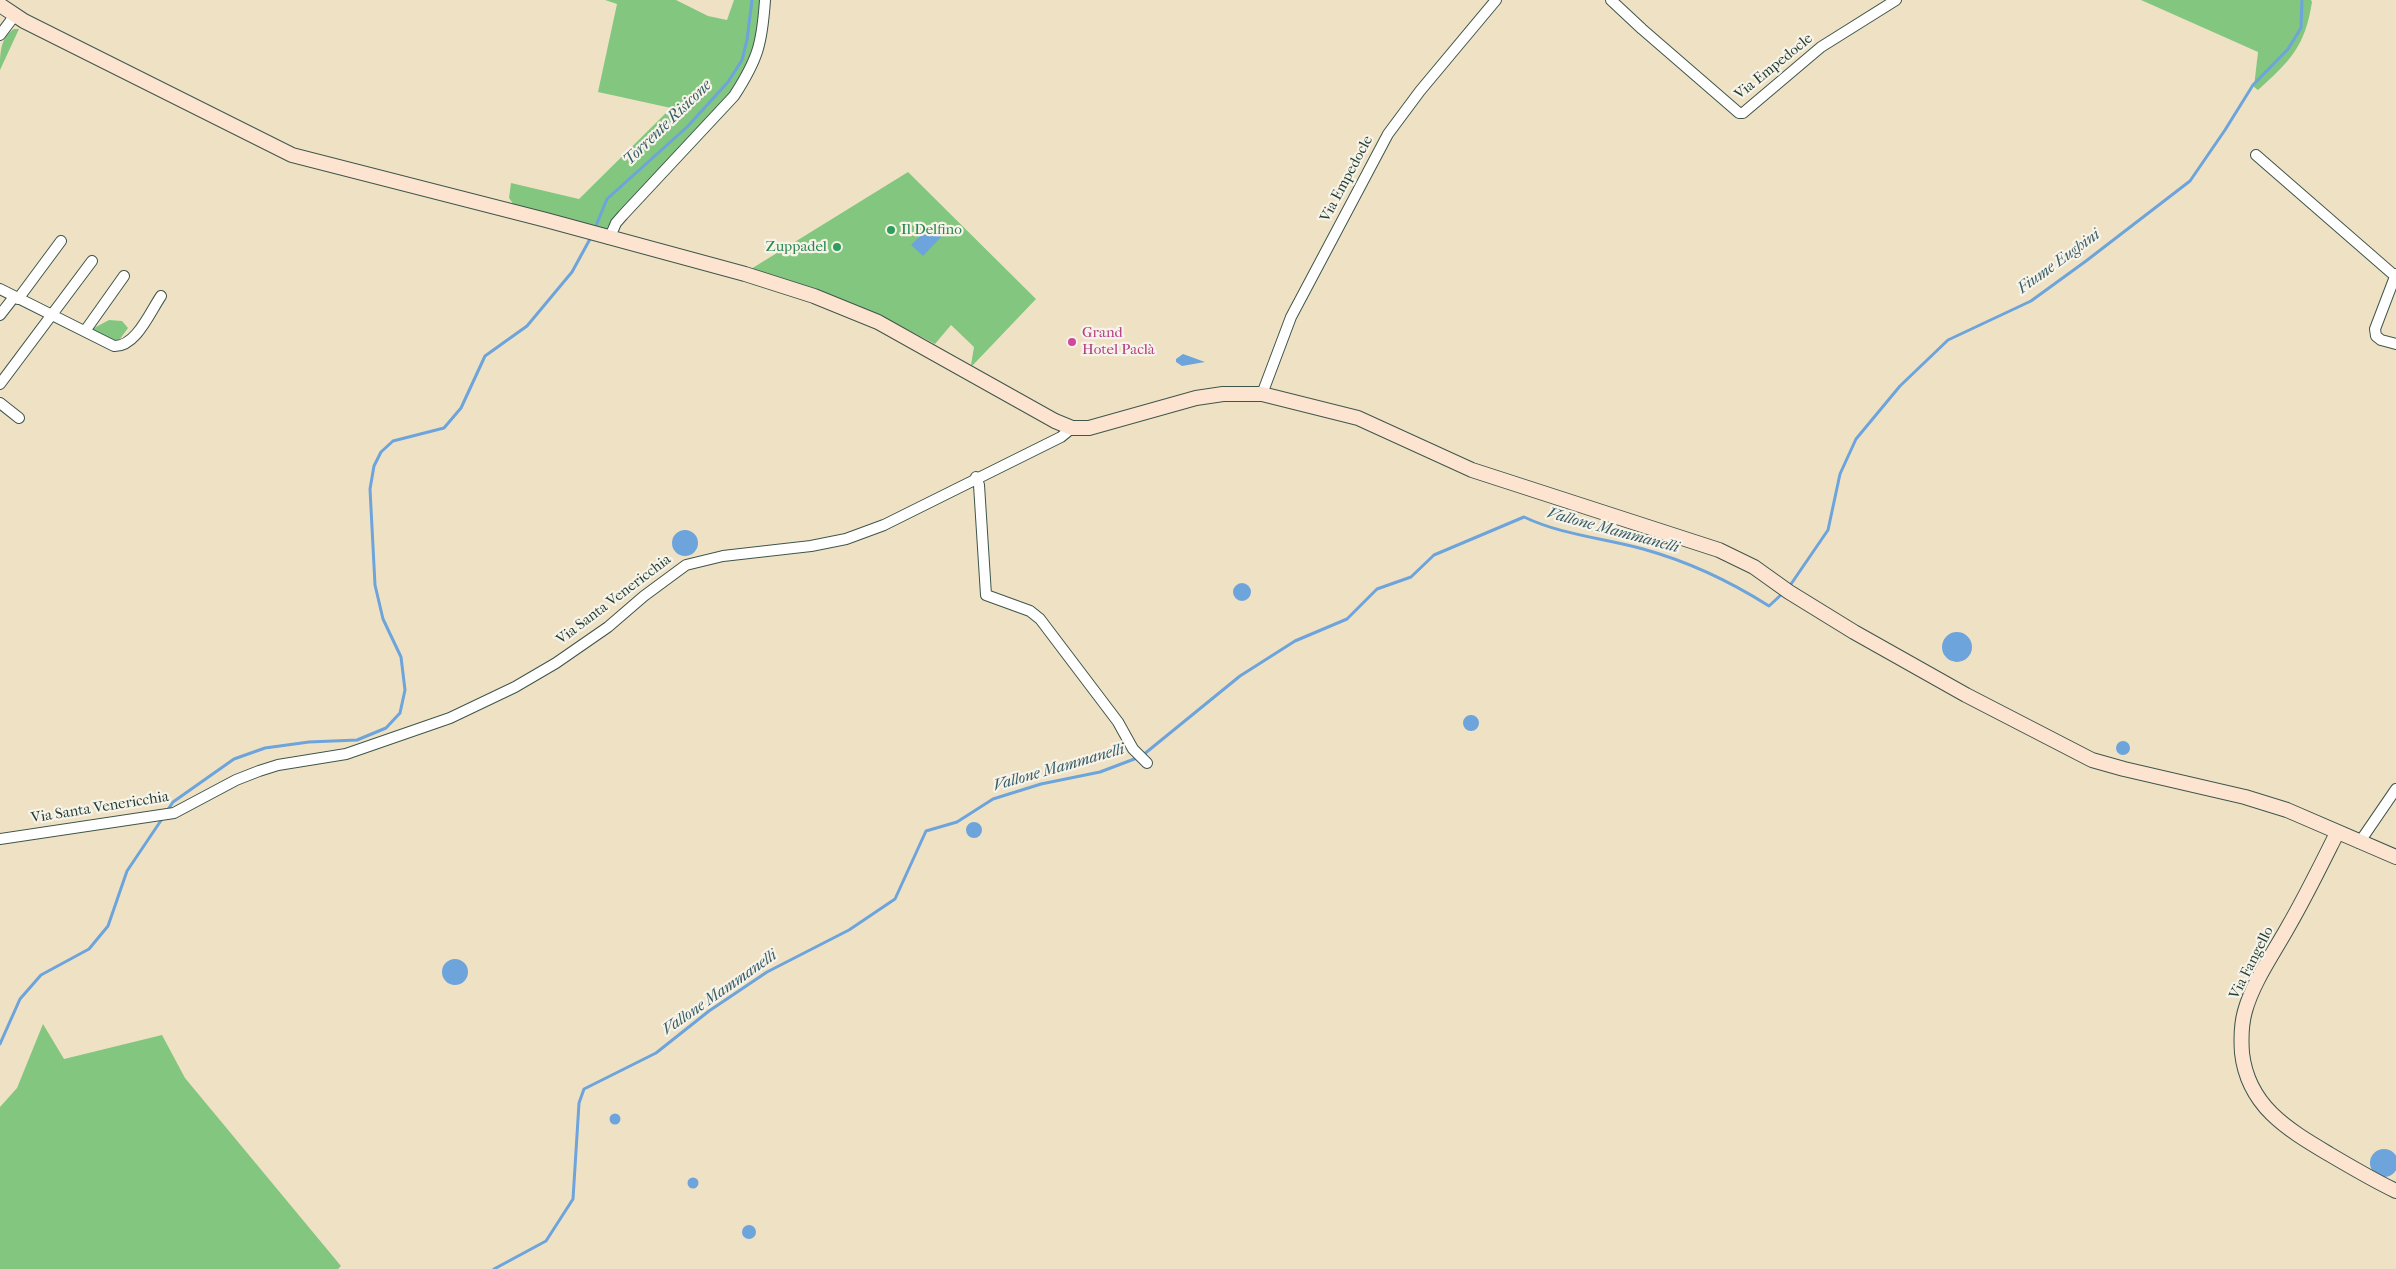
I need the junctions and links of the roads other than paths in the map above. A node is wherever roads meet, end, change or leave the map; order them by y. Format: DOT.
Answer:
graph roads {
  1 [pos="765,0"];
  2 [pos="1496,0"];
  3 [pos="1611,0"];
  4 [pos="1896,0"];
  5 [pos="0,5"];
  6 [pos="15,15"];
  7 [pos="0,35"];
  8 [pos="2256,155"];
  9 [pos="609,238"];
  10 [pos="62,241"];
  11 [pos="92,261"];
  12 [pos="2395,275"];
  13 [pos="124,276"];
  14 [pos="0,290"];
  15 [pos="161,296"];
  16 [pos="16,298"];
  17 [pos="0,315"];
  18 [pos="52,315"];
  19 [pos="85,331"];
  20 [pos="2396,344"];
  21 [pos="0,384"];
  22 [pos="1262,394"];
  23 [pos="0,403"];
  24 [pos="20,418"];
  25 [pos="1072,428"];
  26 [pos="976,477"];
  27 [pos="1147,763"];
  28 [pos="2396,789"];
  29 [pos="2337,833"];
  30 [pos="0,839"];
  31 [pos="2359,843"];
  32 [pos="2396,857"];
  33 [pos="2396,1191"];
  1 -- 9 [label="street"];
  2 -- 22 [label="street, Via Empedocle"];
  3 -- 4 [label="street, Via Empedocle"];
  5 -- 6 [label="street"];
  6 -- 7 [label="street"];
  6 -- 9 [label="street"];
  8 -- 12 [label="street"];
  9 -- 25 [label="street"];
  10 -- 16 [label="street"];
  11 -- 18 [label="street"];
  12 -- 20 [label="street"];
  13 -- 19 [label="street"];
  14 -- 16 [label="street"];
  15 -- 19 [label="street"];
  16 -- 17 [label="street"];
  16 -- 18 [label="street"];
  18 -- 19 [label="street"];
  18 -- 21 [label="street"];
  22 -- 25 [label="street"];
  22 -- 29 [label="street"];
  23 -- 24 [label="street"];
  25 -- 26 [label="street, Via Santa Venericchia"];
  26 -- 27 [label="street"];
  26 -- 30 [label="street, Via Santa Venericchia"];
  28 -- 31 [label="street"];
  29 -- 31 [label="street"];
  29 -- 33 [label="street, Via Fangello"];
  31 -- 32 [label="street"];
}
